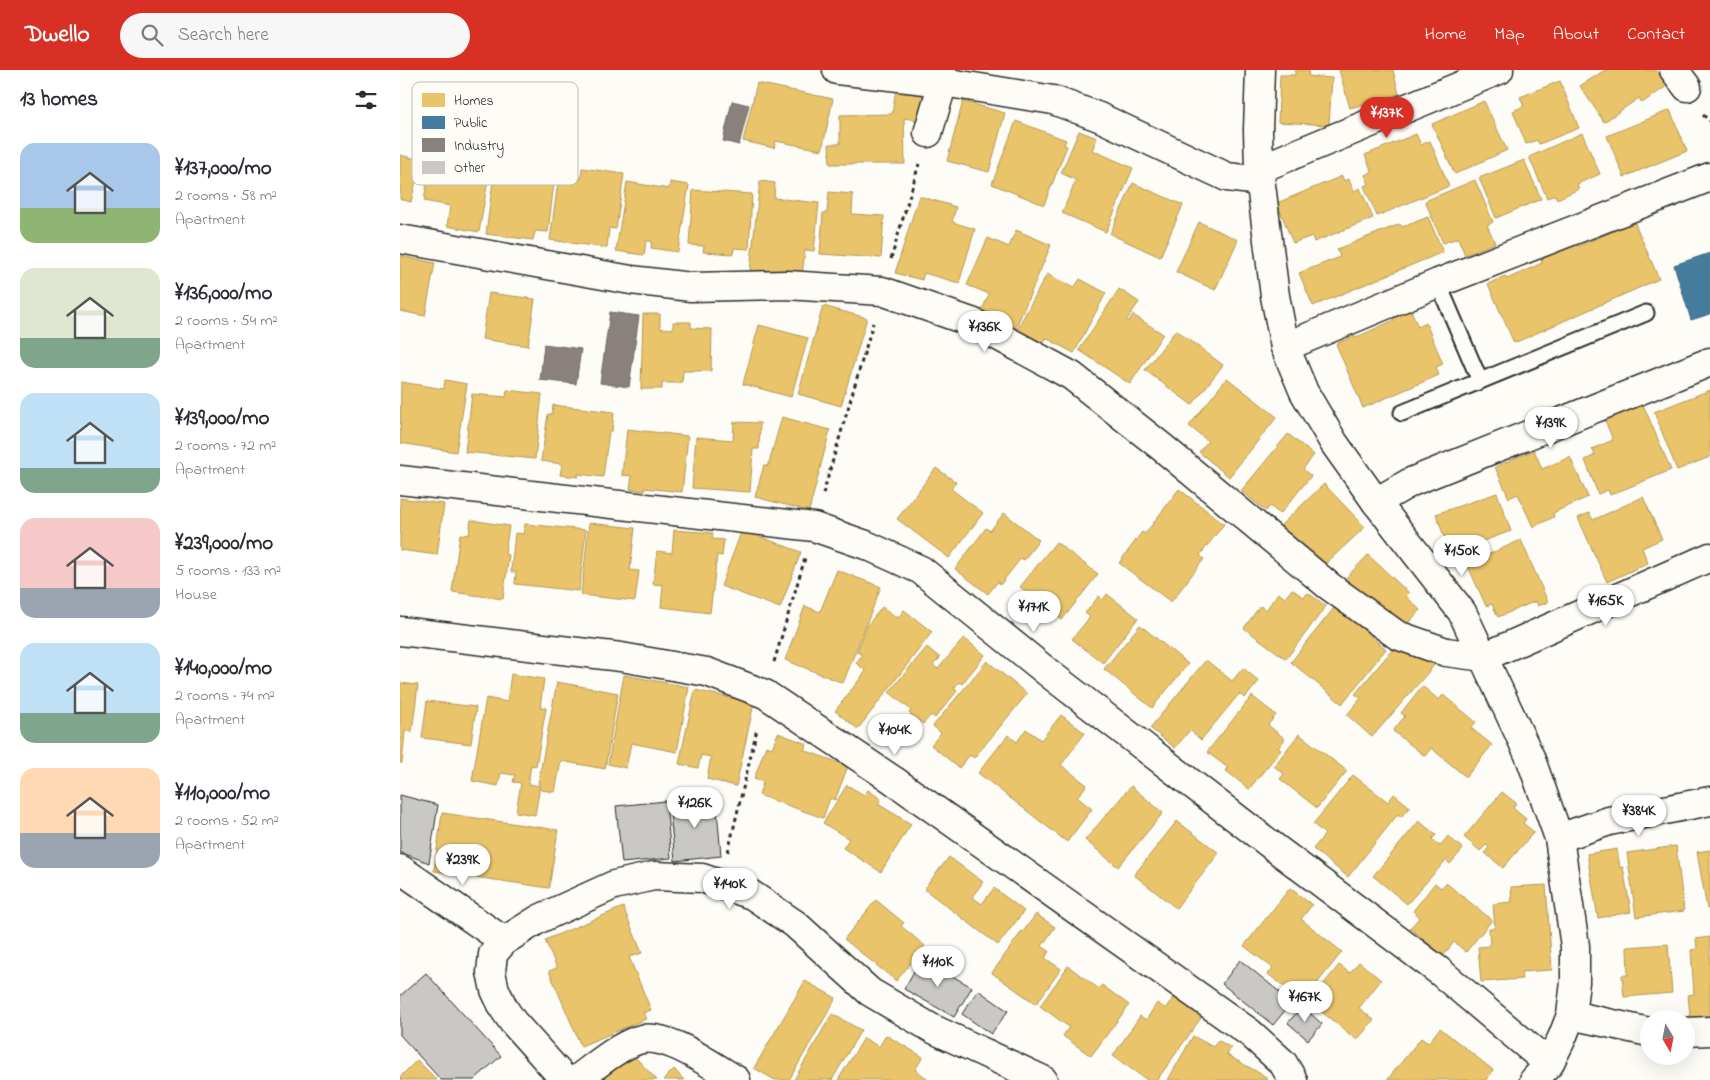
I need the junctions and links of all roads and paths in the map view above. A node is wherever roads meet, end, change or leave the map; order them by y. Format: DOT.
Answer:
graph roads {
  1 [pos="837,70"];
  2 [pos="1260,70"];
  3 [pos="1499,70"];
  4 [pos="943,82"];
  5 [pos="928,132"];
  6 [pos="1259,175"];
  7 [pos="1710,177"];
  8 [pos="400,239"];
  9 [pos="1438,283"];
  10 [pos="1646,313"];
  11 [pos="1285,347"];
  12 [pos="1710,362"];
  13 [pos="1480,381"];
  14 [pos="1402,413"];
  15 [pos="400,480"];
  16 [pos="1376,502"];
  17 [pos="1710,557"];
  18 [pos="400,631"];
  19 [pos="1484,657"];
  20 [pos="1710,801"];
  21 [pos="1559,838"];
  22 [pos="400,869"];
  23 [pos="504,941"];
  24 [pos="1571,1016"];
  25 [pos="1640,1030"];
  26 [pos="1710,1031"];
  27 [pos="1695,1032"];
  28 [pos="1541,1072"];
  29 [pos="565,1080"];
  30 [pos="576,1080"];
  31 [pos="736,1080"];
  32 [pos="1043,1080"];
  33 [pos="1293,1080"];
  1 -- 4 [label="street"];
  2 -- 6 [label="street"];
  3 -- 6 [label="street"];
  4 -- 5 [label="street"];
  4 -- 6 [label="street"];
  6 -- 11 [label="street"];
  7 -- 9 [label="street"];
  8 -- 19 [label="street"];
  9 -- 11 [label="street"];
  9 -- 13 [label="lane"];
  10 -- 13 [label="lane"];
  11 -- 16 [label="street"];
  12 -- 16 [label="street"];
  13 -- 14 [label="lane"];
  15 -- 28 [label="street"];
  16 -- 19 [label="street"];
  17 -- 19 [label="street"];
  18 -- 33 [label="street"];
  19 -- 21 [label="street"];
  20 -- 21 [label="street"];
  21 -- 24 [label="street"];
  22 -- 23 [label="street"];
  23 -- 29 [label="street"];
  23 -- 32 [label="street"];
  24 -- 25 [label="street"];
  24 -- 28 [label="street"];
  26 -- 27 [label="street"];
  30 -- 31 [label="street"];
}
